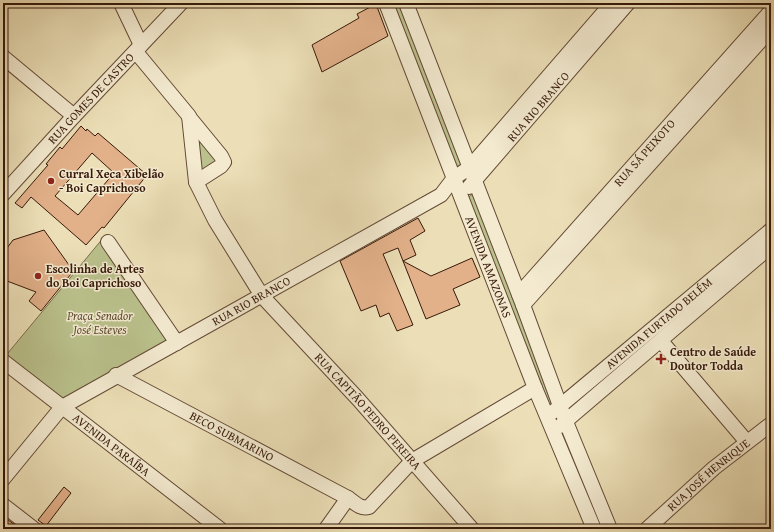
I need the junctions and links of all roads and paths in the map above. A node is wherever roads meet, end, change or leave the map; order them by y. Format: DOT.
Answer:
graph roads {
  1 [pos="121,3"];
  2 [pos="181,3"];
  3 [pos="386,3"];
  4 [pos="406,3"];
  5 [pos="612,3"];
  6 [pos="628,3"];
  7 [pos="765,3"];
  8 [pos="771,10"];
  9 [pos="771,29"];
  10 [pos="139,48"];
  11 [pos="3,57"];
  12 [pos="74,116"];
  13 [pos="189,116"];
  14 [pos="469,168"];
  15 [pos="454,178"];
  16 [pos="475,181"];
  17 [pos="196,182"];
  18 [pos="3,194"];
  19 [pos="460,194"];
  20 [pos="441,195"];
  21 [pos="771,230"];
  22 [pos="108,242"];
  23 [pos="771,246"];
  24 [pos="752,253"];
  25 [pos="262,296"];
  26 [pos="521,300"];
  27 [pos="661,341"];
  28 [pos="177,343"];
  29 [pos="3,361"];
  30 [pos="116,376"];
  31 [pos="536,388"];
  32 [pos="560,406"];
  33 [pos="62,407"];
  34 [pos="547,417"];
  35 [pos="566,422"];
  36 [pos="771,424"];
  37 [pos="553,431"];
  38 [pos="747,442"];
  39 [pos="412,461"];
  40 [pos="3,479"];
  41 [pos="348,498"];
  42 [pos="3,505"];
  43 [pos="608,523"];
  44 [pos="589,527"];
  45 [pos="34,529"];
  46 [pos="220,529"];
  47 [pos="326,529"];
  48 [pos="472,529"];
  49 [pos="648,529"];
  1 -- 10 [label="street"];
  2 -- 10 [label="street, RUA GOMES DE CASTRO"];
  3 -- 15 [label="street, AVENIDA AMAZONAS"];
  4 -- 14 [label="street, AVENIDA AMAZONAS"];
  5 -- 14 [label="street, RUA RIO BRANCO"];
  6 -- 16 [label="street, RUA RIO BRANCO"];
  7 -- 8 [label="street"];
  8 -- 26 [label="street, RUA SÁ PEIXOTO"];
  9 -- 26 [label="street, RUA SÁ PEIXOTO"];
  10 -- 12 [label="street, RUA GOMES DE CASTRO"];
  10 -- 13 [label="street"];
  11 -- 12 [label="street"];
  12 -- 18 [label="street, RUA GOMES DE CASTRO"];
  13 -- 17 [label="street"];
  13 -- 17 [label="street"];
  14 -- 15 [label="street, RUA RIO BRANCO"];
  14 -- 16 [label="street, AVENIDA AMAZONAS"];
  15 -- 19 [label="street, AVENIDA AMAZONAS"];
  15 -- 20 [label="street, RUA RIO BRANCO"];
  16 -- 19 [label="street, RUA RIO BRANCO"];
  16 -- 26 [label="street, AVENIDA AMAZONAS"];
  17 -- 25 [label="street, RUA CAPITÃO PEDRO PEREIRA"];
  19 -- 20 [label="street, RUA RIO BRANCO"];
  19 -- 31 [label="street, AVENIDA AMAZONAS"];
  20 -- 25 [label="street, RUA RIO BRANCO"];
  21 -- 24 [label="street, AVENIDA FURTADO BELÉM"];
  22 -- 28 [label="street"];
  23 -- 24 [label="street, AVENIDA FURTADO BELÉM"];
  24 -- 27 [label="street, AVENIDA FURTADO BELÉM"];
  24 -- 32 [label="street, AVENIDA FURTADO BELÉM"];
  25 -- 28 [label="street, RUA RIO BRANCO"];
  25 -- 39 [label="street, RUA CAPITÃO PEDRO PEREIRA"];
  26 -- 32 [label="street, AVENIDA AMAZONAS"];
  27 -- 35 [label="street, AVENIDA FURTADO BELÉM"];
  27 -- 38 [label="street"];
  28 -- 30 [label="street, RUA RIO BRANCO"];
  29 -- 33 [label="street, AVENIDA PARAÍBA"];
  30 -- 33 [label="street, RUA RIO BRANCO"];
  30 -- 41 [label="street, BECO SUBMARINO"];
  31 -- 34 [label="street, AVENIDA AMAZONAS"];
  31 -- 39 [label="street, BECO SUBMARINO"];
  32 -- 34 [label="street, AVENIDA FURTADO BELÉM"];
  32 -- 35 [label="street, AVENIDA AMAZONAS"];
  33 -- 40 [label="street"];
  33 -- 46 [label="street, AVENIDA PARAÍBA"];
  34 -- 37 [label="street, AVENIDA AMAZONAS"];
  35 -- 37 [label="street, AVENIDA FURTADO BELÉM"];
  35 -- 43 [label="street, AVENIDA AMAZONAS"];
  36 -- 38 [label="street, RUA JOSÉ HENRIQUE"];
  37 -- 44 [label="street, AVENIDA AMAZONAS"];
  38 -- 49 [label="street, RUA JOSÉ HENRIQUE"];
  39 -- 41 [label="street, BECO SUBMARINO"];
  39 -- 48 [label="street, RUA CAPITÃO PEDRO PEREIRA"];
  41 -- 47 [label="street"];
  42 -- 45 [label="street"];
  43 -- 44 [label="street"];
}
